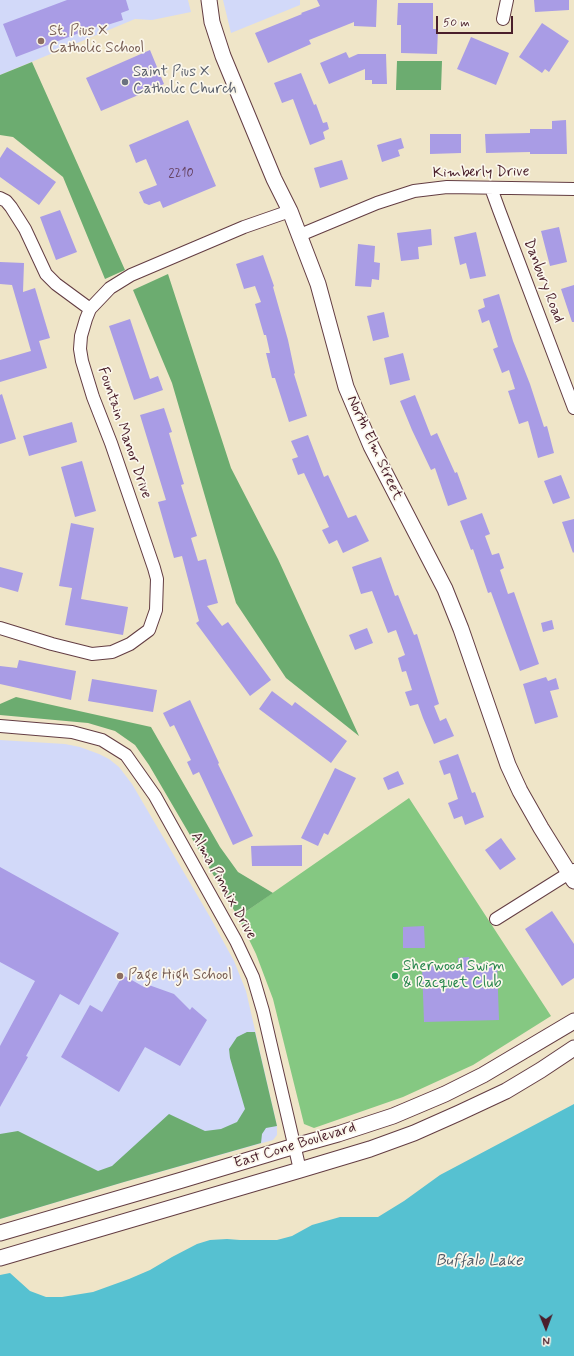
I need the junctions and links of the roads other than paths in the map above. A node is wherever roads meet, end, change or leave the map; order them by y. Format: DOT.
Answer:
graph roads {
  1 [pos="209,0"];
  2 [pos="507,0"];
  3 [pos="503,20"];
  4 [pos="491,188"];
  5 [pos="574,189"];
  6 [pos="0,198"];
  7 [pos="290,211"];
  8 [pos="300,235"];
  9 [pos="90,309"];
  10 [pos="574,408"];
  11 [pos="0,628"];
  12 [pos="0,726"];
  13 [pos="572,875"];
  14 [pos="496,919"];
  15 [pos="574,1021"];
  16 [pos="574,1048"];
  17 [pos="294,1146"];
  18 [pos="300,1170"];
  19 [pos="0,1233"];
  20 [pos="0,1258"];
  1 -- 7 [label="main road, North Elm Street"];
  2 -- 3 [label="street"];
  4 -- 5 [label="street, Kimberly Drive"];
  4 -- 8 [label="street, Kimberly Drive"];
  4 -- 10 [label="street, Danbury Road"];
  6 -- 9 [label="street"];
  7 -- 8 [label="main road, North Elm Street"];
  7 -- 9 [label="street, Fountain Manor Drive"];
  8 -- 13 [label="main road, North Elm Street"];
  9 -- 11 [label="street, Fountain Manor Drive"];
  12 -- 17 [label="street, Alma Pinnix Drive"];
  13 -- 14 [label="street"];
  15 -- 17 [label="main road, East Cone Boulevard"];
  16 -- 18 [label="main road, East Cone Boulevard"];
  17 -- 18 [label="street, Alma Pinnix Drive"];
  17 -- 19 [label="main road, East Cone Boulevard"];
  18 -- 20 [label="main road, East Cone Boulevard"];
}
